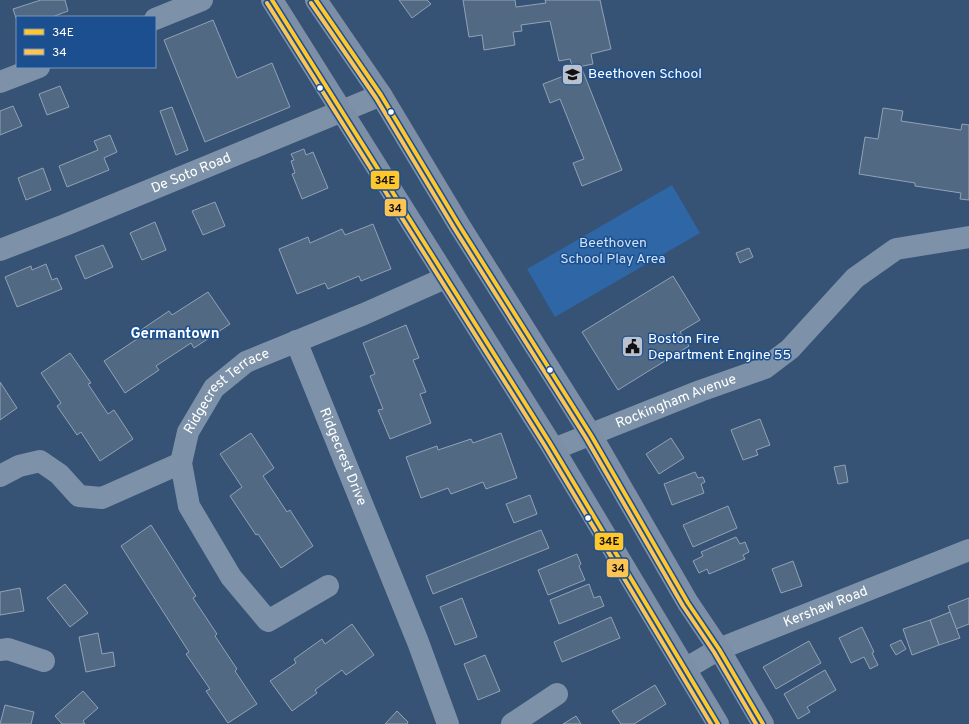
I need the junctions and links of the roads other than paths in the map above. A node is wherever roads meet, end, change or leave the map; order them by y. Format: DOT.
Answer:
graph roads {
  1 [pos="202,0"];
  2 [pos="272,0"];
  3 [pos="316,0"];
  4 [pos="156,19"];
  5 [pos="35,68"];
  6 [pos="2,76"];
  7 [pos="381,95"];
  8 [pos="340,111"];
  9 [pos="969,237"];
  10 [pos="0,250"];
  11 [pos="445,278"];
  12 [pos="296,341"];
  13 [pos="591,435"];
  14 [pos="554,450"];
  15 [pos="181,463"];
  16 [pos="0,476"];
  17 [pos="969,550"];
  18 [pos="328,586"];
  19 [pos="719,649"];
  20 [pos="0,650"];
  21 [pos="44,661"];
  22 [pos="685,669"];
  23 [pos="557,694"];
  24 [pos="448,724"];
  25 [pos="512,724"];
  26 [pos="718,724"];
  27 [pos="763,724"];
  1 -- 4 [label="street"];
  2 -- 8 [label="main road"];
  3 -- 7 [label="main road"];
  5 -- 6 [label="street"];
  7 -- 8 [label="street, De Soto Road"];
  7 -- 13 [label="main road"];
  8 -- 10 [label="street, De Soto Road"];
  8 -- 11 [label="main road"];
  9 -- 13 [label="street, Rockingham Avenue"];
  11 -- 12 [label="street"];
  11 -- 14 [label="main road"];
  12 -- 15 [label="street, Ridgecrest Terrace"];
  12 -- 24 [label="street, Ridgecrest Drive"];
  13 -- 14 [label="street, Rockingham Avenue"];
  13 -- 19 [label="main road"];
  14 -- 22 [label="main road"];
  15 -- 16 [label="street"];
  15 -- 18 [label="street, Ridgecrest Terrace"];
  17 -- 19 [label="street, Kershaw Road"];
  19 -- 22 [label="street, Kershaw Road"];
  19 -- 27 [label="main road"];
  20 -- 21 [label="street"];
  22 -- 26 [label="main road"];
  23 -- 25 [label="street"];
}
